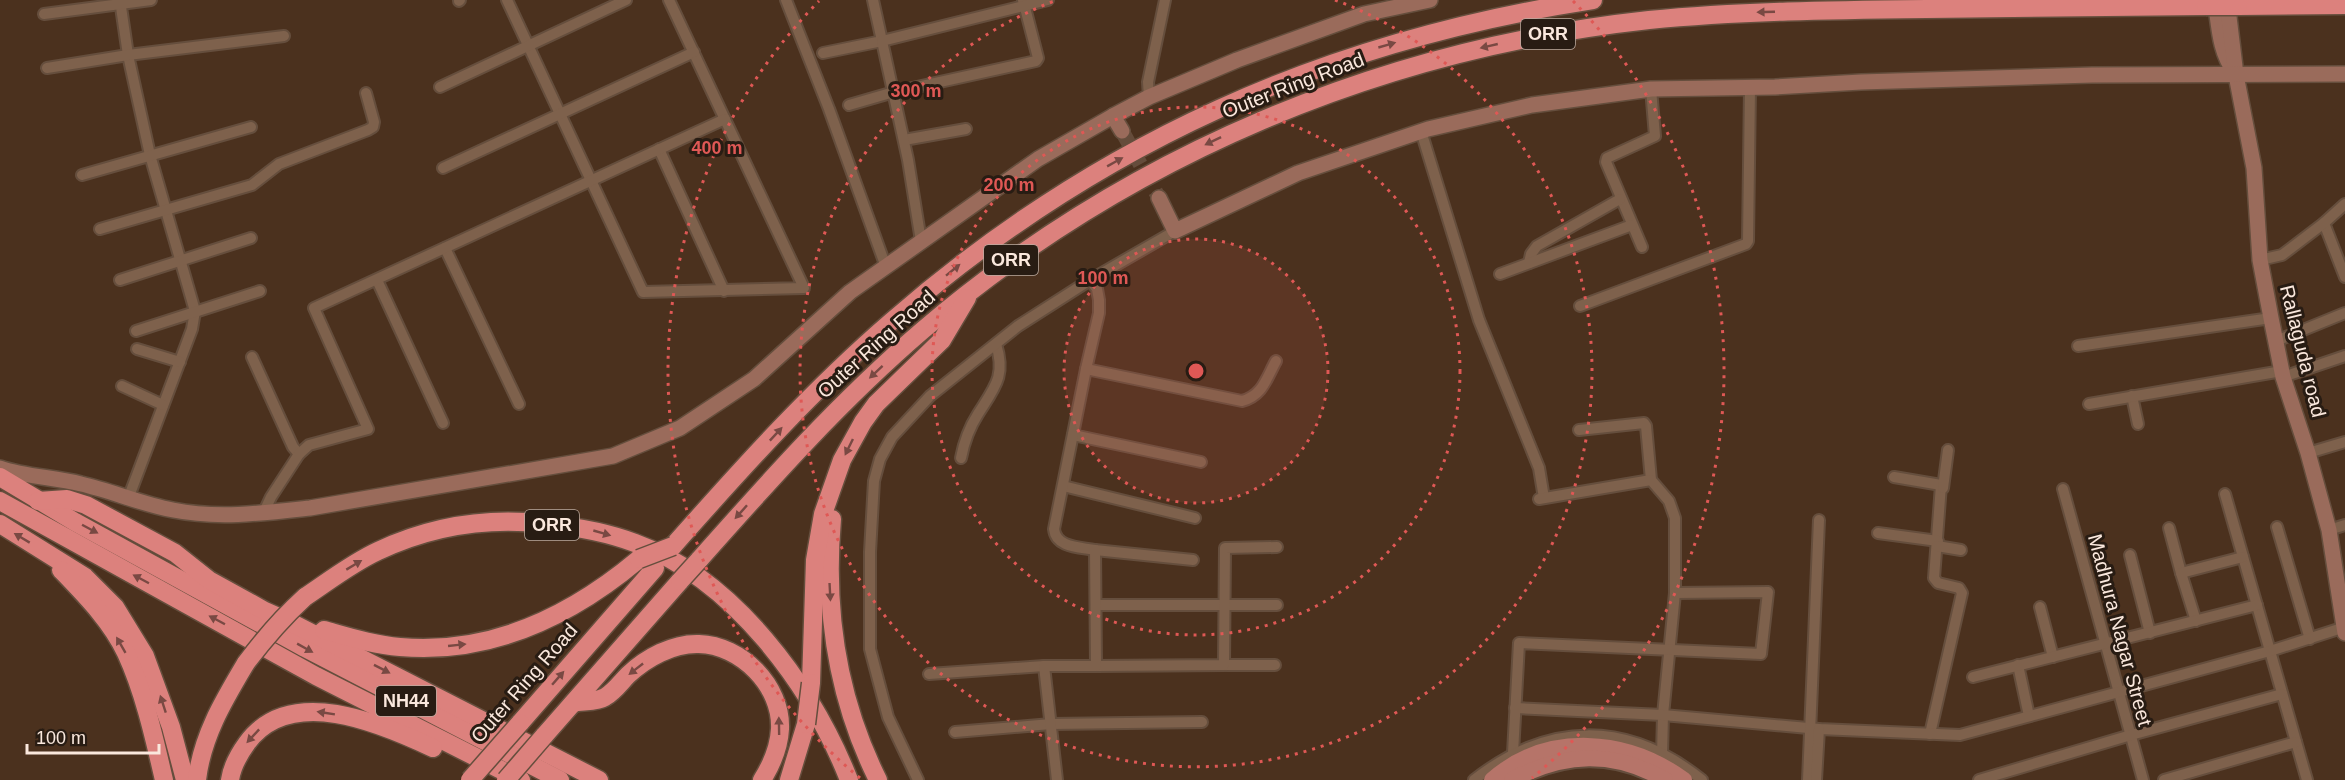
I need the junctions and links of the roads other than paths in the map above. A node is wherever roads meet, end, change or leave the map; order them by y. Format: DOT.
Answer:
graph roads {
  1 [pos="151,0"];
  2 [pos="507,0"];
  3 [pos="626,0"];
  4 [pos="669,0"];
  5 [pos="786,0"];
  6 [pos="873,0"];
  7 [pos="1048,0"];
  8 [pos="1165,0"];
  9 [pos="1430,0"];
  10 [pos="1593,0"];
  11 [pos="120,2"];
  12 [pos="1024,3"];
  13 [pos="2210,3"];
  14 [pos="2232,3"];
  15 [pos="2345,5"];
  16 [pos="44,14"];
  17 [pos="284,36"];
  18 [pos="882,41"];
  19 [pos="528,45"];
  20 [pos="694,52"];
  21 [pos="823,53"];
  22 [pos="128,55"];
  23 [pos="47,68"];
  24 [pos="2345,74"];
  25 [pos="2236,75"];
  26 [pos="440,87"];
  27 [pos="1750,87"];
  28 [pos="1651,89"];
  29 [pos="894,92"];
  30 [pos="366,93"];
  31 [pos="1149,98"];
  32 [pos="849,105"];
  33 [pos="561,113"];
  34 [pos="1113,116"];
  35 [pos="725,119"];
  36 [pos="251,127"];
  37 [pos="966,129"];
  38 [pos="1122,131"];
  39 [pos="1421,132"];
  40 [pos="904,140"];
  41 [pos="659,149"];
  42 [pos="150,155"];
  43 [pos="443,168"];
  44 [pos="82,175"];
  45 [pos="592,180"];
  46 [pos="1159,198"];
  47 [pos="1620,199"];
  48 [pos="2345,204"];
  49 [pos="165,211"];
  50 [pos="2324,223"];
  51 [pos="1632,225"];
  52 [pos="100,229"];
  53 [pos="1175,231"];
  54 [pos="251,238"];
  55 [pos="921,241"];
  56 [pos="1641,247"];
  57 [pos="445,248"];
  58 [pos="2342,258"];
  59 [pos="2260,260"];
  60 [pos="180,262"];
  61 [pos="1529,263"];
  62 [pos="886,267"];
  63 [pos="1500,273"];
  64 [pos="2345,277"];
  65 [pos="120,280"];
  66 [pos="377,280"];
  67 [pos="1090,280"];
  68 [pos="973,288"];
  69 [pos="260,291"];
  70 [pos="724,291"];
  71 [pos="1580,306"];
  72 [pos="195,311"];
  73 [pos="2345,313"];
  74 [pos="2271,318"];
  75 [pos="136,331"];
  76 [pos="2276,341"];
  77 [pos="996,344"];
  78 [pos="2078,346"];
  79 [pos="137,350"];
  80 [pos="2345,356"];
  81 [pos="252,357"];
  82 [pos="1276,361"];
  83 [pos="180,363"];
  84 [pos="1086,369"];
  85 [pos="2282,374"];
  86 [pos="122,386"];
  87 [pos="2132,396"];
  88 [pos="519,404"];
  89 [pos="2089,404"];
  90 [pos="163,405"];
  91 [pos="443,423"];
  92 [pos="2138,424"];
  93 [pos="1579,430"];
  94 [pos="1073,435"];
  95 [pos="2345,442"];
  96 [pos="1948,450"];
  97 [pos="2308,453"];
  98 [pos="299,454"];
  99 [pos="961,458"];
  100 [pos="1201,462"];
  101 [pos="0,468"];
  102 [pos="0,477"];
  103 [pos="1894,477"];
  104 [pos="1651,480"];
  105 [pos="1063,486"];
  106 [pos="1943,488"];
  107 [pos="2063,489"];
  108 [pos="2225,494"];
  109 [pos="128,499"];
  110 [pos="0,501"];
  111 [pos="270,513"];
  112 [pos="1195,518"];
  113 [pos="1819,520"];
  114 [pos="0,524"];
  115 [pos="2345,525"];
  116 [pos="2277,527"];
  117 [pos="2169,528"];
  118 [pos="2329,530"];
  119 [pos="825,532"];
  120 [pos="1878,533"];
  121 [pos="1938,543"];
  122 [pos="1277,547"];
  123 [pos="1095,550"];
  124 [pos="1961,550"];
  125 [pos="44,551"];
  126 [pos="2130,555"];
  127 [pos="2243,557"];
  128 [pos="1193,560"];
  129 [pos="647,563"];
  130 [pos="2181,573"];
  131 [pos="2340,575"];
  132 [pos="1675,593"];
  133 [pos="1096,605"];
  134 [pos="1225,605"];
  135 [pos="1277,605"];
  136 [pos="2257,605"];
  137 [pos="2040,606"];
  138 [pos="259,615"];
  139 [pos="2196,621"];
  140 [pos="292,622"];
  141 [pos="2345,630"];
  142 [pos="2150,633"];
  143 [pos="2310,639"];
  144 [pos="2106,644"];
  145 [pos="1669,651"];
  146 [pos="2270,651"];
  147 [pos="2053,657"];
  148 [pos="1224,665"];
  149 [pos="1275,665"];
  150 [pos="1044,666"];
  151 [pos="1096,666"];
  152 [pos="2018,666"];
  153 [pos="929,674"];
  154 [pos="1973,677"];
  155 [pos="2119,691"];
  156 [pos="2282,694"];
  157 [pos="573,703"];
  158 [pos="1515,708"];
  159 [pos="1663,715"];
  160 [pos="2029,716"];
  161 [pos="1202,722"];
  162 [pos="1051,724"];
  163 [pos="1815,728"];
  164 [pos="955,732"];
  165 [pos="1930,734"];
  166 [pos="2131,735"];
  167 [pos="2296,742"];
  168 [pos="1513,753"];
  169 [pos="1662,755"];
  170 [pos="198,772"];
  171 [pos="164,780"];
  172 [pos="185,780"];
  173 [pos="230,780"];
  174 [pos="470,780"];
  175 [pos="497,780"];
  176 [pos="506,780"];
  177 [pos="520,780"];
  178 [pos="560,780"];
  179 [pos="598,780"];
  180 [pos="762,780"];
  181 [pos="789,780"];
  182 [pos="849,780"];
  183 [pos="878,780"];
  184 [pos="918,780"];
  185 [pos="1058,780"];
  186 [pos="1474,780"];
  187 [pos="1492,780"];
  188 [pos="1512,780"];
  189 [pos="1665,780"];
  190 [pos="1684,780"];
  191 [pos="1702,780"];
  192 [pos="1808,780"];
  193 [pos="1816,780"];
  194 [pos="1979,780"];
  195 [pos="2143,780"];
  196 [pos="2164,780"];
  197 [pos="2307,780"];
  1 -- 11 [label="street"];
  2 -- 19 [label="street"];
  3 -- 19 [label="street"];
  4 -- 20 [label="street"];
  5 -- 62 [label="street"];
  6 -- 18 [label="street"];
  7 -- 12 [label="street"];
  8 -- 31 [label="street"];
  9 -- 31 [label="street"];
  129 -- 10 [label="highway, Outer Ring Road / ORR, one-way"];
  11 -- 16 [label="street"];
  11 -- 22 [label="street"];
  12 -- 18 [label="street"];
  12 -- 29 [label="street"];
  13 -- 14 [label="highway, Outer Ring Road / ORR, bridge"];
  13 -- 25 [label="street"];
  13 -- 68 [label="highway, Outer Ring Road / ORR, one-way"];
  14 -- 15 [label="highway, Outer Ring Road / ORR"];
  14 -- 25 [label="street"];
  17 -- 22 [label="street"];
  18 -- 21 [label="street"];
  18 -- 29 [label="street"];
  19 -- 26 [label="street"];
  19 -- 33 [label="street"];
  20 -- 33 [label="street"];
  20 -- 35 [label="street"];
  22 -- 23 [label="street"];
  22 -- 42 [label="street"];
  24 -- 25 [label="street"];
  25 -- 27 [label="street"];
  25 -- 59 [label="street, Rallaguda road"];
  27 -- 28 [label="street"];
  27 -- 71 [label="street"];
  28 -- 39 [label="street"];
  28 -- 47 [label="street"];
  29 -- 32 [label="street"];
  29 -- 40 [label="street"];
  30 -- 49 [label="street"];
  31 -- 34 [label="street"];
  33 -- 43 [label="street"];
  33 -- 45 [label="street"];
  34 -- 38 [label="street"];
  34 -- 55 [label="street"];
  35 -- 41 [label="street"];
  35 -- 70 [label="street"];
  36 -- 42 [label="street"];
  37 -- 40 [label="street"];
  39 -- 53 [label="street"];
  39 -- 104 [label="street"];
  40 -- 55 [label="street"];
  41 -- 45 [label="street"];
  41 -- 70 [label="street"];
  42 -- 44 [label="street"];
  42 -- 49 [label="street"];
  45 -- 57 [label="street"];
  45 -- 70 [label="street"];
  46 -- 53 [label="street"];
  47 -- 51 [label="street"];
  47 -- 61 [label="street"];
  48 -- 50 [label="street"];
  49 -- 52 [label="street"];
  49 -- 60 [label="street"];
  50 -- 58 [label="street"];
  50 -- 59 [label="street"];
  51 -- 56 [label="street"];
  51 -- 61 [label="street"];
  53 -- 67 [label="street"];
  54 -- 60 [label="street"];
  55 -- 62 [label="street"];
  57 -- 66 [label="street"];
  57 -- 88 [label="street"];
  58 -- 64 [label="street"];
  59 -- 74 [label="street, Rallaguda road"];
  60 -- 65 [label="street"];
  60 -- 72 [label="street"];
  61 -- 63 [label="street"];
  62 -- 111 [label="street"];
  66 -- 91 [label="street"];
  66 -- 98 [label="street"];
  67 -- 77 [label="street"];
  67 -- 84 [label="street"];
  68 -- 119 [label="highway, one-way"];
  68 -- 157 [label="highway, Outer Ring Road / ORR, one-way, bridge"];
  69 -- 72 [label="street"];
  72 -- 75 [label="street"];
  72 -- 83 [label="street"];
  73 -- 76 [label="street"];
  74 -- 76 [label="street, Rallaguda road"];
  74 -- 78 [label="street"];
  76 -- 85 [label="street, Rallaguda road"];
  77 -- 99 [label="street"];
  77 -- 184 [label="street"];
  79 -- 83 [label="street"];
  80 -- 85 [label="street"];
  81 -- 98 [label="street"];
  82 -- 84 [label="street"];
  83 -- 90 [label="street"];
  84 -- 94 [label="street"];
  85 -- 87 [label="street"];
  85 -- 97 [label="street, Rallaguda road"];
  86 -- 90 [label="street"];
  87 -- 89 [label="street"];
  87 -- 92 [label="street"];
  90 -- 109 [label="street"];
  93 -- 104 [label="street"];
  94 -- 100 [label="street"];
  94 -- 105 [label="street"];
  95 -- 97 [label="street"];
  96 -- 106 [label="street"];
  97 -- 118 [label="street, Rallaguda road"];
  98 -- 111 [label="street"];
  101 -- 109 [label="street"];
  102 -- 138 [label="highway, NH44"];
  103 -- 106 [label="street"];
  104 -- 132 [label="street"];
  105 -- 112 [label="street"];
  105 -- 123 [label="street"];
  106 -- 121 [label="street"];
  107 -- 144 [label="street, Madhura Nagar Street"];
  108 -- 127 [label="street"];
  109 -- 111 [label="street"];
  177 -- 110 [label="highway, NH44, one-way"];
  113 -- 163 [label="street"];
  125 -- 114 [label="highway, one-way"];
  115 -- 118 [label="street"];
  116 -- 143 [label="street"];
  117 -- 130 [label="street"];
  118 -- 131 [label="street, Rallaguda road"];
  119 -- 181 [label="highway, bridge"];
  119 -- 183 [label="highway, one-way"];
  120 -- 121 [label="street"];
  121 -- 124 [label="street"];
  121 -- 165 [label="street"];
  122 -- 134 [label="street"];
  123 -- 128 [label="street"];
  123 -- 133 [label="street"];
  171 -- 125 [label="highway, one-way"];
  172 -- 125 [label="highway, one-way"];
  126 -- 142 [label="street"];
  127 -- 130 [label="street"];
  127 -- 136 [label="street"];
  140 -- 129 [label="highway, ORR, one-way"];
  174 -- 129 [label="highway, Outer Ring Road / ORR, one-way, bridge"];
  130 -- 139 [label="street"];
  131 -- 141 [label="street, Rallaguda road"];
  132 -- 145 [label="street"];
  132 -- 145 [label="street"];
  133 -- 134 [label="street"];
  133 -- 151 [label="street"];
  134 -- 135 [label="street"];
  134 -- 148 [label="street"];
  136 -- 139 [label="street"];
  136 -- 146 [label="street"];
  137 -- 147 [label="street"];
  138 -- 140 [label="highway, ORR"];
  138 -- 178 [label="highway, NH44, one-way"];
  139 -- 142 [label="street"];
  140 -- 179 [label="highway, ORR, one-way"];
  141 -- 143 [label="street"];
  142 -- 144 [label="street"];
  143 -- 146 [label="street"];
  144 -- 147 [label="street"];
  144 -- 155 [label="street, Madhura Nagar Street"];
  145 -- 158 [label="street"];
  145 -- 159 [label="street"];
  146 -- 155 [label="street"];
  146 -- 156 [label="street"];
  147 -- 152 [label="street"];
  148 -- 149 [label="street"];
  148 -- 151 [label="street"];
  150 -- 151 [label="street"];
  150 -- 153 [label="street"];
  150 -- 162 [label="street"];
  152 -- 154 [label="street"];
  152 -- 160 [label="street"];
  155 -- 160 [label="street"];
  155 -- 166 [label="street, Madhura Nagar Street"];
  156 -- 166 [label="street"];
  156 -- 167 [label="street"];
  157 -- 176 [label="highway, Outer Ring Road / ORR, bridge"];
  180 -- 157 [label="highway, one-way"];
  158 -- 159 [label="street"];
  158 -- 168 [label="street"];
  159 -- 163 [label="street"];
  159 -- 169 [label="street"];
  160 -- 165 [label="street"];
  161 -- 162 [label="street"];
  162 -- 164 [label="street"];
  162 -- 185 [label="street"];
  163 -- 165 [label="street"];
  163 -- 192 [label="street"];
  163 -- 193 [label="street"];
  166 -- 194 [label="street"];
  166 -- 195 [label="street, Madhura Nagar Street"];
  167 -- 196 [label="street"];
  167 -- 197 [label="street"];
  168 -- 169 [label="street"];
  168 -- 186 [label="street"];
  169 -- 191 [label="street"];
  170 -- 182 [label="highway, ORR, one-way, bridge"];
  175 -- 173 [label="highway, one-way"];
  187 -- 190 [label="main road"];
  188 -- 189 [label="main road"];
}
